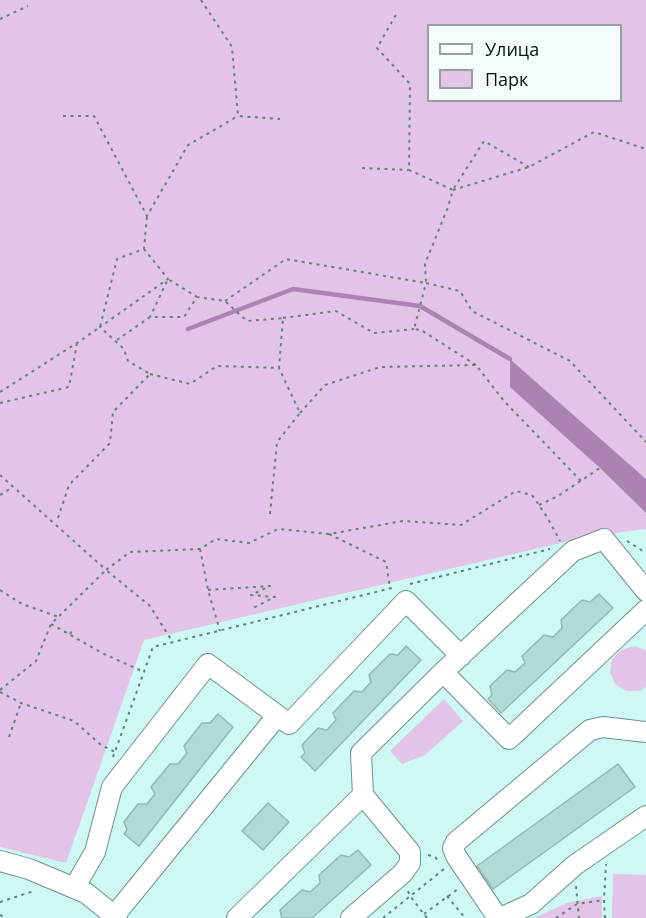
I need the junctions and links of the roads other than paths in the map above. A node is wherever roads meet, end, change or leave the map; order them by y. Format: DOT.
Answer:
graph roads {
  1 [pos="646,591"];
  2 [pos="646,610"];
  3 [pos="460,656"];
  4 [pos="443,672"];
  5 [pos="277,716"];
  6 [pos="646,732"];
  7 [pos="363,795"];
  8 [pos="646,816"];
  9 [pos="0,861"];
  10 [pos="74,888"];
  11 [pos="115,917"];
  12 [pos="237,918"];
  13 [pos="351,918"];
  14 [pos="499,918"];
  1 -- 3 [label="street"];
  2 -- 4 [label="street"];
  3 -- 4 [label="street"];
  3 -- 5 [label="street"];
  4 -- 7 [label="street"];
  5 -- 10 [label="street"];
  5 -- 11 [label="street"];
  6 -- 14 [label="street"];
  7 -- 12 [label="street"];
  7 -- 13 [label="street"];
  8 -- 14 [label="street"];
  9 -- 10 [label="street"];
  10 -- 11 [label="street"];
}
